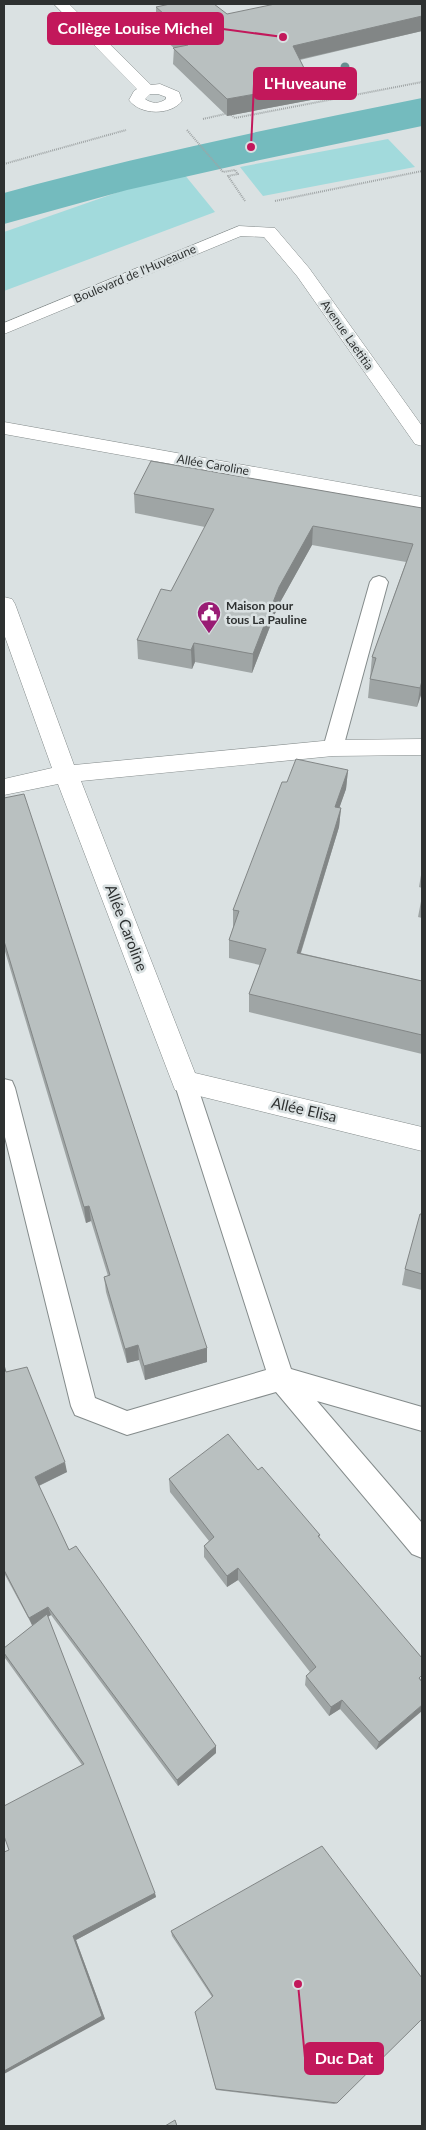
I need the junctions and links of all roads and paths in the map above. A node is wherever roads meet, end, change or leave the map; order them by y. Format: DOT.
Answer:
graph roads {
  1 [pos="61,4"];
  2 [pos="422,82"];
  3 [pos="160,107"];
  4 [pos="225,114"];
  5 [pos="232,115"];
  6 [pos="203,119"];
  7 [pos="184,126"];
  8 [pos="4,164"];
  9 [pos="422,171"];
  10 [pos="269,202"];
  11 [pos="250,206"];
  12 [pos="269,232"];
  13 [pos="4,329"];
  14 [pos="4,428"];
  15 [pos="422,440"];
  16 [pos="422,503"];
  17 [pos="379,582"];
  18 [pos="4,604"];
  19 [pos="422,747"];
  20 [pos="333,748"];
  21 [pos="66,774"];
  22 [pos="4,787"];
  23 [pos="185,1082"];
  24 [pos="4,1088"];
  25 [pos="422,1139"];
  26 [pos="281,1378"];
  27 [pos="422,1419"];
  28 [pos="422,1544"];
  1 -- 3 [label="street"];
  2 -- 5 [label="path"];
  3 -- 8 [label="path"];
  4 -- 6 [label="path"];
  7 -- 11 [label="path"];
  9 -- 10 [label="path"];
  12 -- 13 [label="street, Boulevard de l'Huveaune"];
  12 -- 15 [label="street, Avenue Laetitia"];
  14 -- 16 [label="street, Allée Caroline"];
  17 -- 20 [label="lane"];
  18 -- 21 [label="street, Allée Caroline"];
  19 -- 20 [label="street"];
  20 -- 21 [label="street"];
  21 -- 22 [label="street"];
  21 -- 23 [label="street, Allée Caroline"];
  23 -- 25 [label="street, Allée Elisa"];
  23 -- 26 [label="lane"];
  24 -- 26 [label="lane"];
  26 -- 27 [label="lane"];
  26 -- 28 [label="lane"];
}
